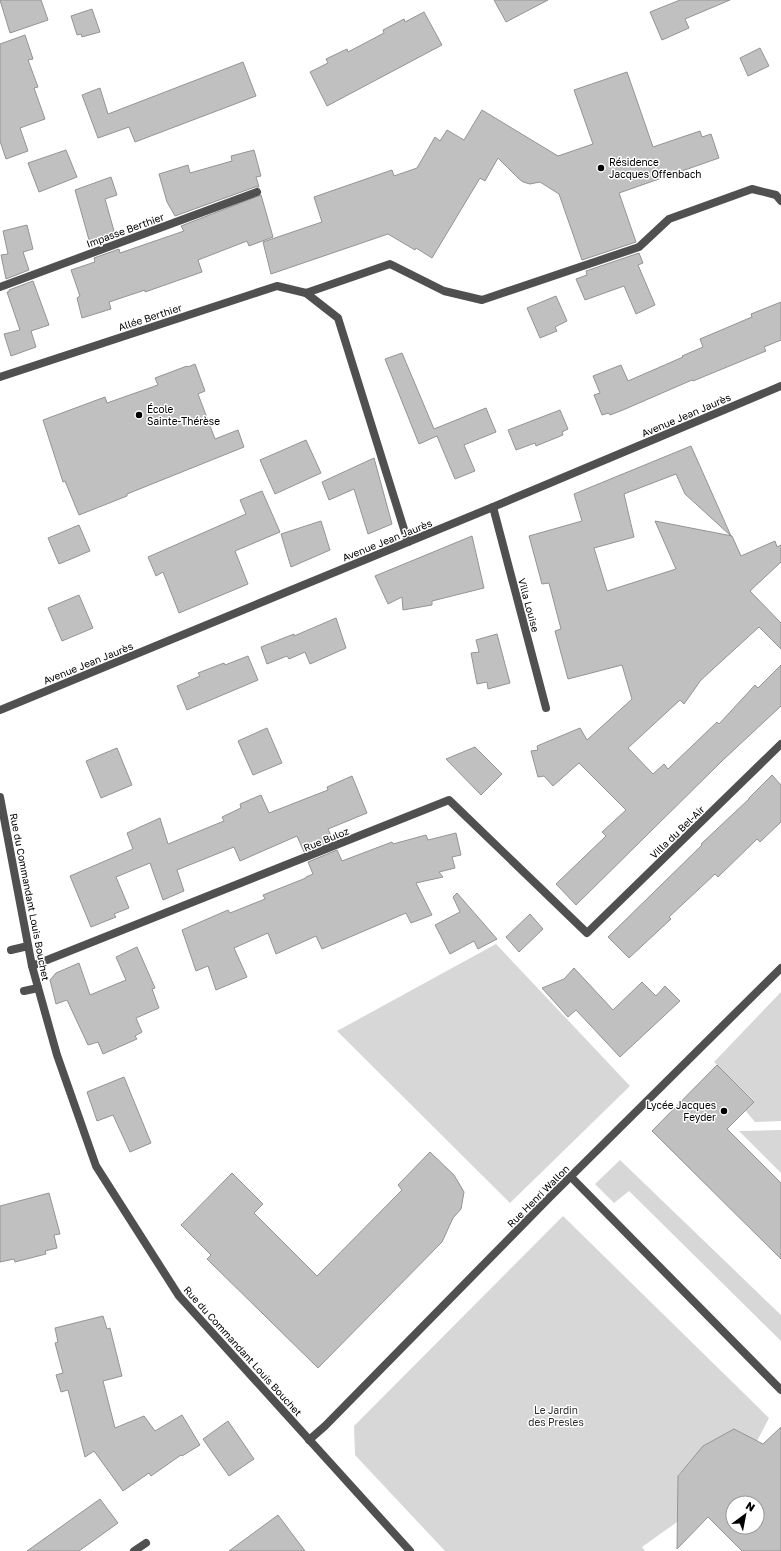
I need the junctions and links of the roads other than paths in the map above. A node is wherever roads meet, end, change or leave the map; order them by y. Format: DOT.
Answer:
graph roads {
  1 [pos="257,192"];
  2 [pos="781,201"];
  3 [pos="0,287"];
  4 [pos="306,293"];
  5 [pos="0,377"];
  6 [pos="781,386"];
  7 [pos="493,508"];
  8 [pos="408,542"];
  9 [pos="546,708"];
  10 [pos="0,710"];
  11 [pos="781,744"];
  12 [pos="0,797"];
  13 [pos="587,933"];
  14 [pos="28,946"];
  15 [pos="11,950"];
  16 [pos="32,966"];
  17 [pos="781,968"];
  18 [pos="38,988"];
  19 [pos="24,991"];
  20 [pos="571,1177"];
  21 [pos="781,1390"];
  22 [pos="309,1440"];
  23 [pos="146,1543"];
  24 [pos="134,1551"];
  25 [pos="410,1551"];
  1 -- 3 [label="street, Impasse Berthier"];
  2 -- 4 [label="street"];
  4 -- 5 [label="street, Allée Berthier"];
  4 -- 8 [label="street"];
  6 -- 7 [label="street, Avenue Jean Jaurès"];
  7 -- 8 [label="street, Avenue Jean Jaurès"];
  7 -- 9 [label="street, Villa Louise"];
  8 -- 10 [label="street, Avenue Jean Jaurès"];
  11 -- 13 [label="street, Villa du Bel-Air"];
  12 -- 14 [label="street, Rue du Commandant Louis Bouchet"];
  13 -- 16 [label="street, Rue Buloz"];
  14 -- 15 [label="street"];
  14 -- 16 [label="street, Rue du Commandant Louis Bouchet"];
  16 -- 18 [label="street, Rue du Commandant Louis Bouchet"];
  17 -- 20 [label="street, Rue Henri Wallon"];
  18 -- 19 [label="street"];
  18 -- 22 [label="street, Rue du Commandant Louis Bouchet"];
  20 -- 21 [label="street"];
  20 -- 22 [label="street, Rue Henri Wallon"];
  22 -- 25 [label="street, Rue du Commandant Louis Bouchet"];
  23 -- 24 [label="street"];
}
